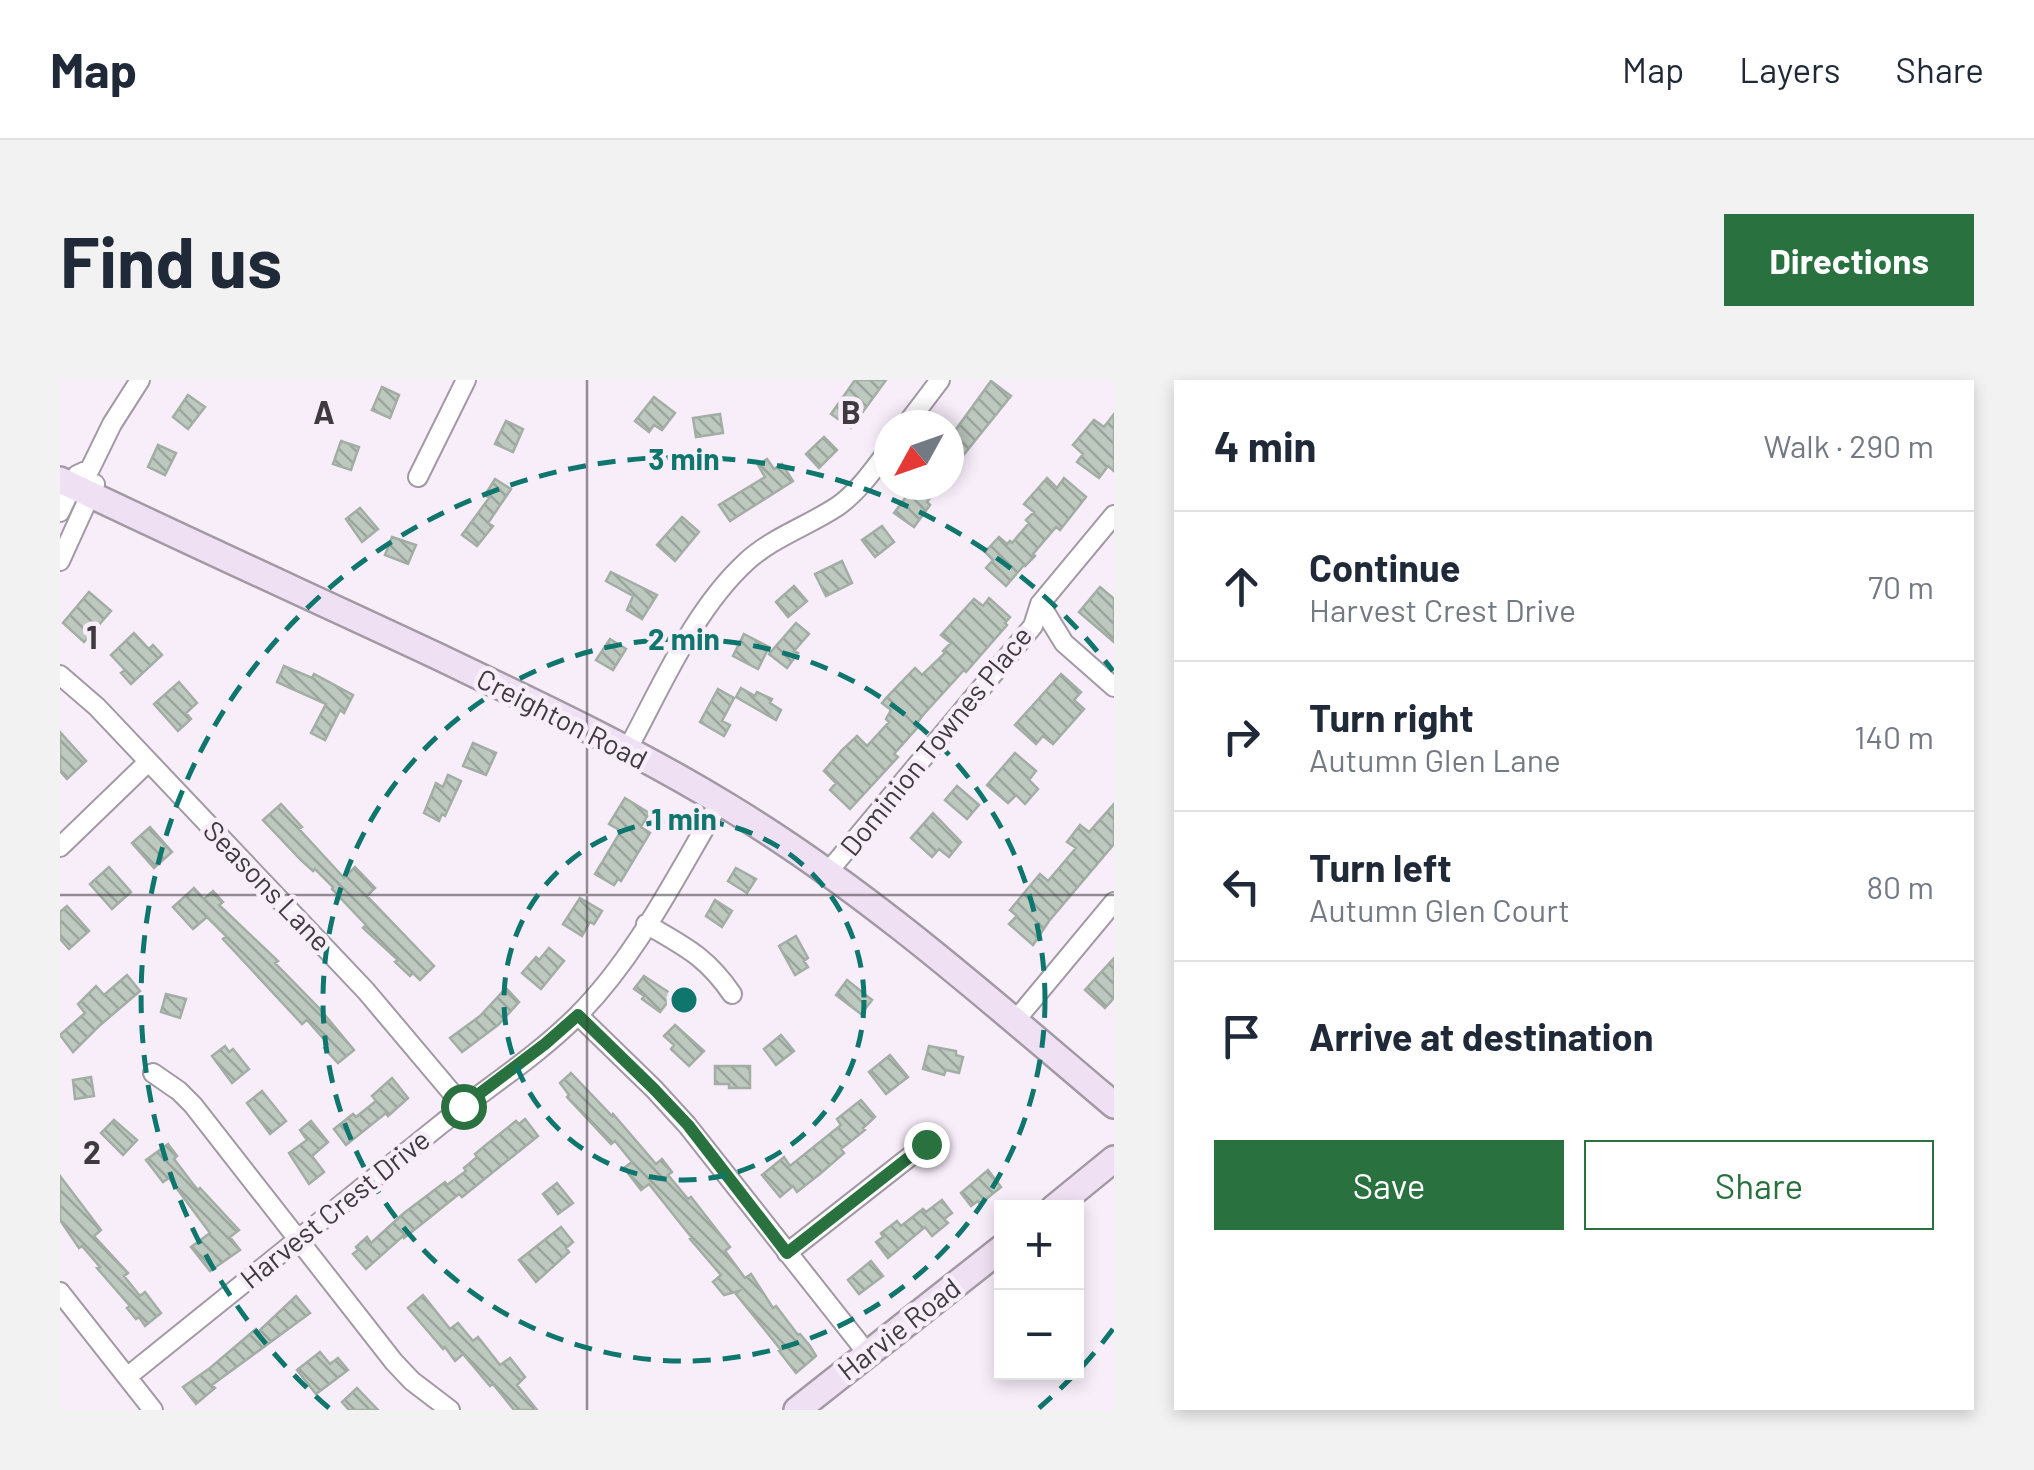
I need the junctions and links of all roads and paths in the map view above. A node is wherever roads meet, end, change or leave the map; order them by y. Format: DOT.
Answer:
graph roads {
  1 [pos="140,380"];
  2 [pos="466,380"];
  3 [pos="940,380"];
  4 [pos="917,410"];
  5 [pos="874,469"];
  6 [pos="418,477"];
  7 [pos="78,482"];
  8 [pos="60,512"];
  9 [pos="1114,515"];
  10 [pos="60,561"];
  11 [pos="1040,604"];
  12 [pos="60,675"];
  13 [pos="1114,687"];
  14 [pos="628,750"];
  15 [pos="148,762"];
  16 [pos="720,802"];
  17 [pos="60,847"];
  18 [pos="828,872"];
  19 [pos="1114,902"];
  20 [pos="646,924"];
  21 [pos="732,994"];
  22 [pos="578,1015"];
  23 [pos="1015,1021"];
  24 [pos="153,1073"];
  25 [pos="1114,1105"];
  26 [pos="463,1106"];
  27 [pos="926,1144"];
  28 [pos="1114,1159"];
  29 [pos="1064,1200"];
  30 [pos="300,1238"];
  31 [pos="787,1253"];
  32 [pos="994,1254"];
  33 [pos="60,1292"];
  34 [pos="867,1353"];
  35 [pos="127,1377"];
  36 [pos="153,1410"];
  37 [pos="450,1410"];
  38 [pos="797,1410"];
  1 -- 7 [label="street"];
  2 -- 6 [label="street"];
  3 -- 4 [label="street"];
  5 -- 14 [label="street"];
  7 -- 8 [label="street"];
  7 -- 10 [label="street"];
  7 -- 14 [label="main road, Creighton Road"];
  9 -- 11 [label="street, Dominion Townes Place"];
  11 -- 13 [label="street"];
  11 -- 18 [label="street, Dominion Townes Place"];
  12 -- 15 [label="street, Seasons Lane"];
  14 -- 16 [label="main road, Creighton Road"];
  15 -- 17 [label="street"];
  15 -- 26 [label="street, Seasons Lane"];
  16 -- 18 [label="main road, Creighton Road"];
  16 -- 20 [label="street, Harvest Crest Drive"];
  18 -- 23 [label="main road, Creighton Road"];
  19 -- 23 [label="street"];
  20 -- 21 [label="street"];
  20 -- 22 [label="street, Harvest Crest Drive"];
  22 -- 26 [label="street, Harvest Crest Drive"];
  22 -- 31 [label="street"];
  23 -- 25 [label="main road, Creighton Road"];
  24 -- 30 [label="street"];
  26 -- 30 [label="street, Harvest Crest Drive"];
  27 -- 31 [label="street"];
  28 -- 29 [label="main road"];
  30 -- 35 [label="street, Harvest Crest Drive"];
  30 -- 37 [label="street"];
  31 -- 34 [label="street"];
  32 -- 34 [label="main road, Harvie Road"];
  33 -- 35 [label="street"];
  34 -- 38 [label="main road, Harvie Road"];
  35 -- 36 [label="street"];
}
